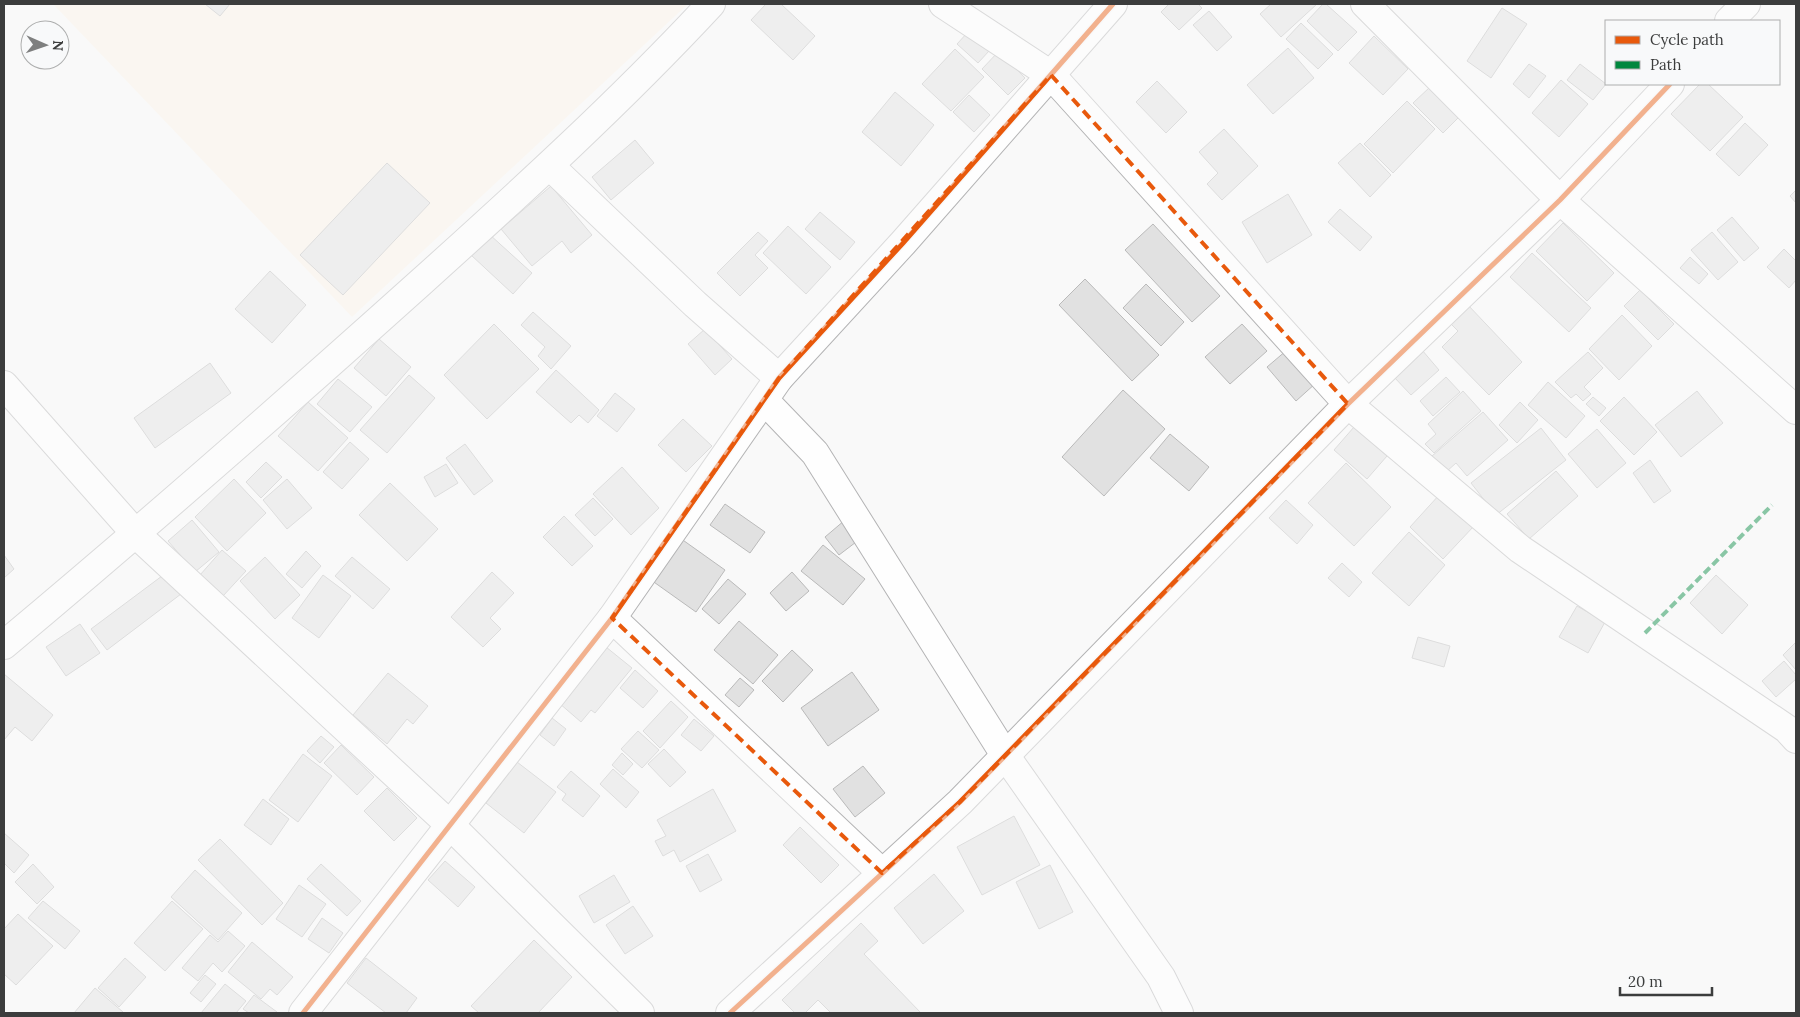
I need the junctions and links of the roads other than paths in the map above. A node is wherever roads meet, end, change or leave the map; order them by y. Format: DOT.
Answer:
graph roads {
  1 [pos="711,4"];
  2 [pos="944,4"];
  3 [pos="1113,4"];
  4 [pos="1366,4"];
  5 [pos="1746,4"];
  6 [pos="1730,20"];
  7 [pos="1051,75"];
  8 [pos="1669,85"];
  9 [pos="550,166"];
  10 [pos="1560,200"];
  11 [pos="779,378"];
  12 [pos="4,385"];
  13 [pos="764,400"];
  14 [pos="1348,404"];
  15 [pos="1796,410"];
  16 [pos="136,534"];
  17 [pos="612,618"];
  18 [pos="4,646"];
  19 [pos="1796,739"];
  20 [pos="1005,755"];
  21 [pos="450,825"];
  22 [pos="882,873"];
  23 [pos="303,1013"];
  24 [pos="640,1013"];
  25 [pos="730,1013"];
  26 [pos="1179,1013"];
  1 -- 9 [label="street"];
  2 -- 7 [label="street"];
  3 -- 7 [label="street"];
  4 -- 10 [label="street"];
  5 -- 6 [label="street"];
  7 -- 11 [label="street"];
  7 -- 14 [label="street"];
  8 -- 10 [label="street"];
  9 -- 11 [label="street"];
  9 -- 16 [label="street"];
  10 -- 14 [label="street"];
  10 -- 15 [label="street"];
  11 -- 13 [label="street"];
  12 -- 16 [label="street"];
  13 -- 17 [label="street"];
  13 -- 20 [label="street"];
  14 -- 19 [label="street"];
  14 -- 20 [label="street"];
  16 -- 18 [label="street"];
  16 -- 21 [label="street"];
  17 -- 21 [label="street"];
  17 -- 22 [label="street"];
  20 -- 22 [label="street"];
  20 -- 26 [label="street"];
  21 -- 23 [label="street"];
  21 -- 24 [label="street"];
  22 -- 25 [label="street"];
}
